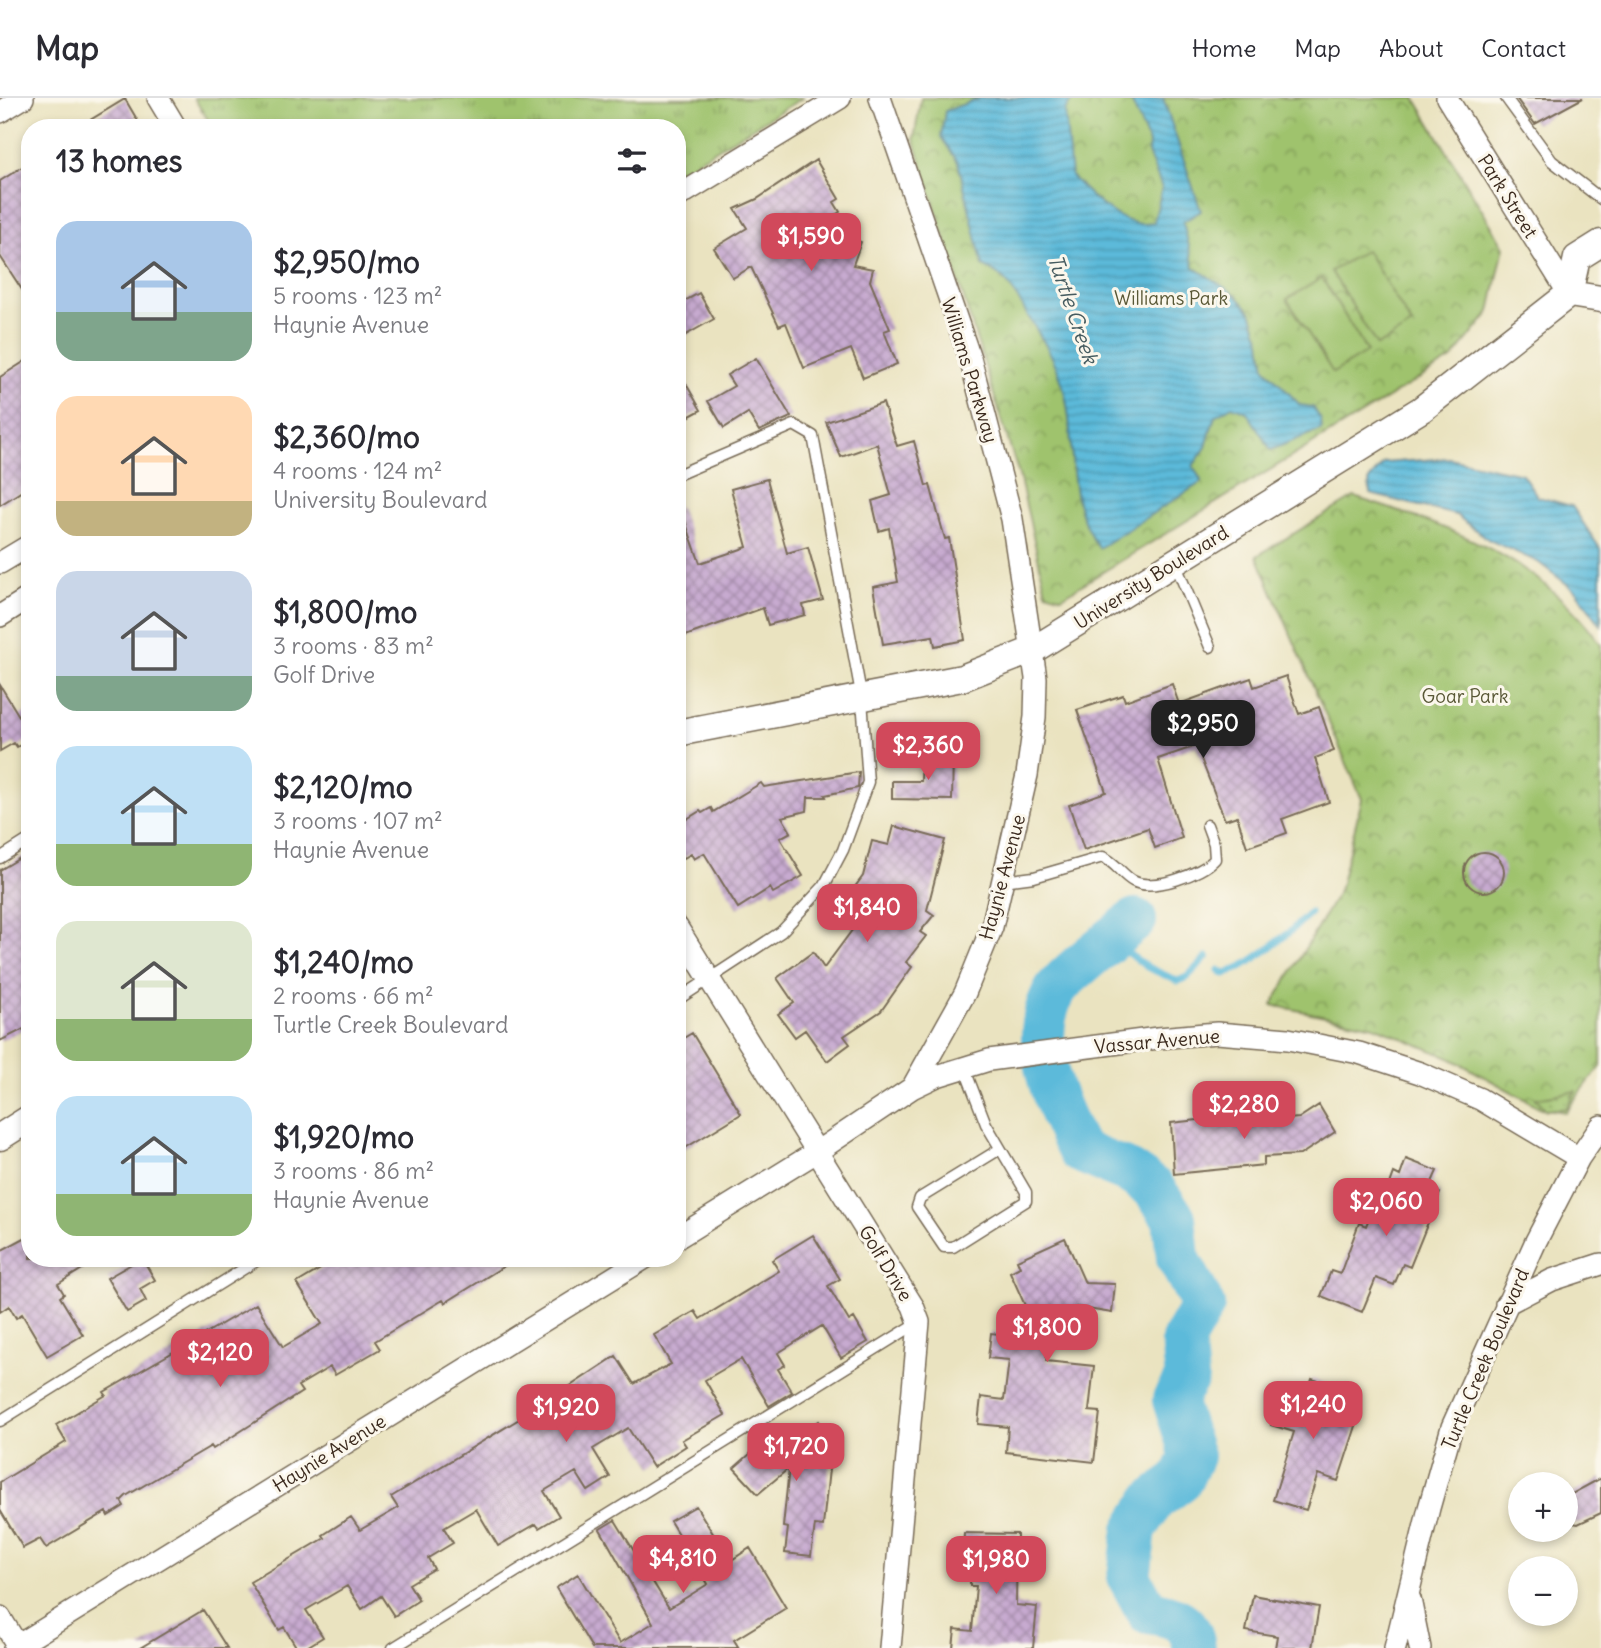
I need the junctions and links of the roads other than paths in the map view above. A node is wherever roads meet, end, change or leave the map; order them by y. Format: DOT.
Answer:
graph roads {
  1 [pos="23,98"];
  2 [pos="158,98"];
  3 [pos="840,98"];
  4 [pos="880,98"];
  5 [pos="1447,98"];
  6 [pos="1506,98"];
  7 [pos="0,112"];
  8 [pos="171,119"];
  9 [pos="686,192"];
  10 [pos="1601,199"];
  11 [pos="1601,243"];
  12 [pos="1569,294"];
  13 [pos="1601,299"];
  14 [pos="686,471"];
  15 [pos="21,551"];
  16 [pos="1175,563"];
  17 [pos="0,564"];
  18 [pos="21,603"];
  19 [pos="0,616"];
  20 [pos="1209,647"];
  21 [pos="1033,650"];
  22 [pos="862,699"];
  23 [pos="686,731"];
  24 [pos="1207,825"];
  25 [pos="21,845"];
  26 [pos="0,858"];
  27 [pos="1003,881"];
  28 [pos="686,941"];
  29 [pos="710,979"];
  30 [pos="686,994"];
  31 [pos="964,1067"];
  32 [pos="912,1088"];
  33 [pos="21,1124"];
  34 [pos="1601,1126"];
  35 [pos="0,1137"];
  36 [pos="1000,1149"];
  37 [pos="818,1151"];
  38 [pos="1579,1158"];
  39 [pos="686,1232"];
  40 [pos="1601,1264"];
  41 [pos="247,1267"];
  42 [pos="630,1267"];
  43 [pos="1506,1304"];
  44 [pos="919,1322"];
  45 [pos="0,1421"];
  46 [pos="1408,1590"];
  47 [pos="0,1617"];
  48 [pos="17,1647"];
  49 [pos="393,1648"];
  50 [pos="890,1648"];
  51 [pos="1395,1648"];
  52 [pos="1419,1648"];
  1 -- 7 [label="street"];
  2 -- 8 [label="street"];
  3 -- 9 [label="street"];
  4 -- 21 [label="street, Williams Parkway"];
  5 -- 12 [label="street, Park Street"];
  6 -- 10 [label="lane"];
  11 -- 12 [label="street"];
  12 -- 13 [label="street"];
  12 -- 16 [label="street, University Boulevard"];
  14 -- 22 [label="lane"];
  15 -- 17 [label="street"];
  16 -- 20 [label="lane"];
  16 -- 21 [label="street, University Boulevard"];
  18 -- 19 [label="street"];
  21 -- 22 [label="street, University Boulevard"];
  21 -- 27 [label="street, Haynie Avenue"];
  22 -- 23 [label="street, University Boulevard"];
  22 -- 29 [label="lane"];
  24 -- 27 [label="lane"];
  25 -- 26 [label="lane"];
  27 -- 32 [label="street, Haynie Avenue"];
  28 -- 29 [label="street, Golf Drive"];
  29 -- 30 [label="lane"];
  29 -- 37 [label="street, Golf Drive"];
  31 -- 32 [label="street, Vassar Avenue"];
  31 -- 36 [label="lane"];
  31 -- 38 [label="street, Vassar Avenue"];
  32 -- 37 [label="street, Vassar Avenue"];
  33 -- 35 [label="street"];
  34 -- 38 [label="street, Turtle Creek Boulevard"];
  36 -- 36 [label="lane"];
  37 -- 39 [label="street"];
  37 -- 44 [label="street, Golf Drive"];
  38 -- 43 [label="street, Turtle Creek Boulevard"];
  40 -- 43 [label="street"];
  41 -- 45 [label="lane"];
  42 -- 48 [label="street, Haynie Avenue"];
  43 -- 46 [label="street, Turtle Creek Boulevard"];
  44 -- 49 [label="lane"];
  44 -- 50 [label="street, Golf Drive"];
  46 -- 51 [label="street, Turtle Creek Boulevard"];
  46 -- 52 [label="street"];
  47 -- 48 [label="street"];
}
